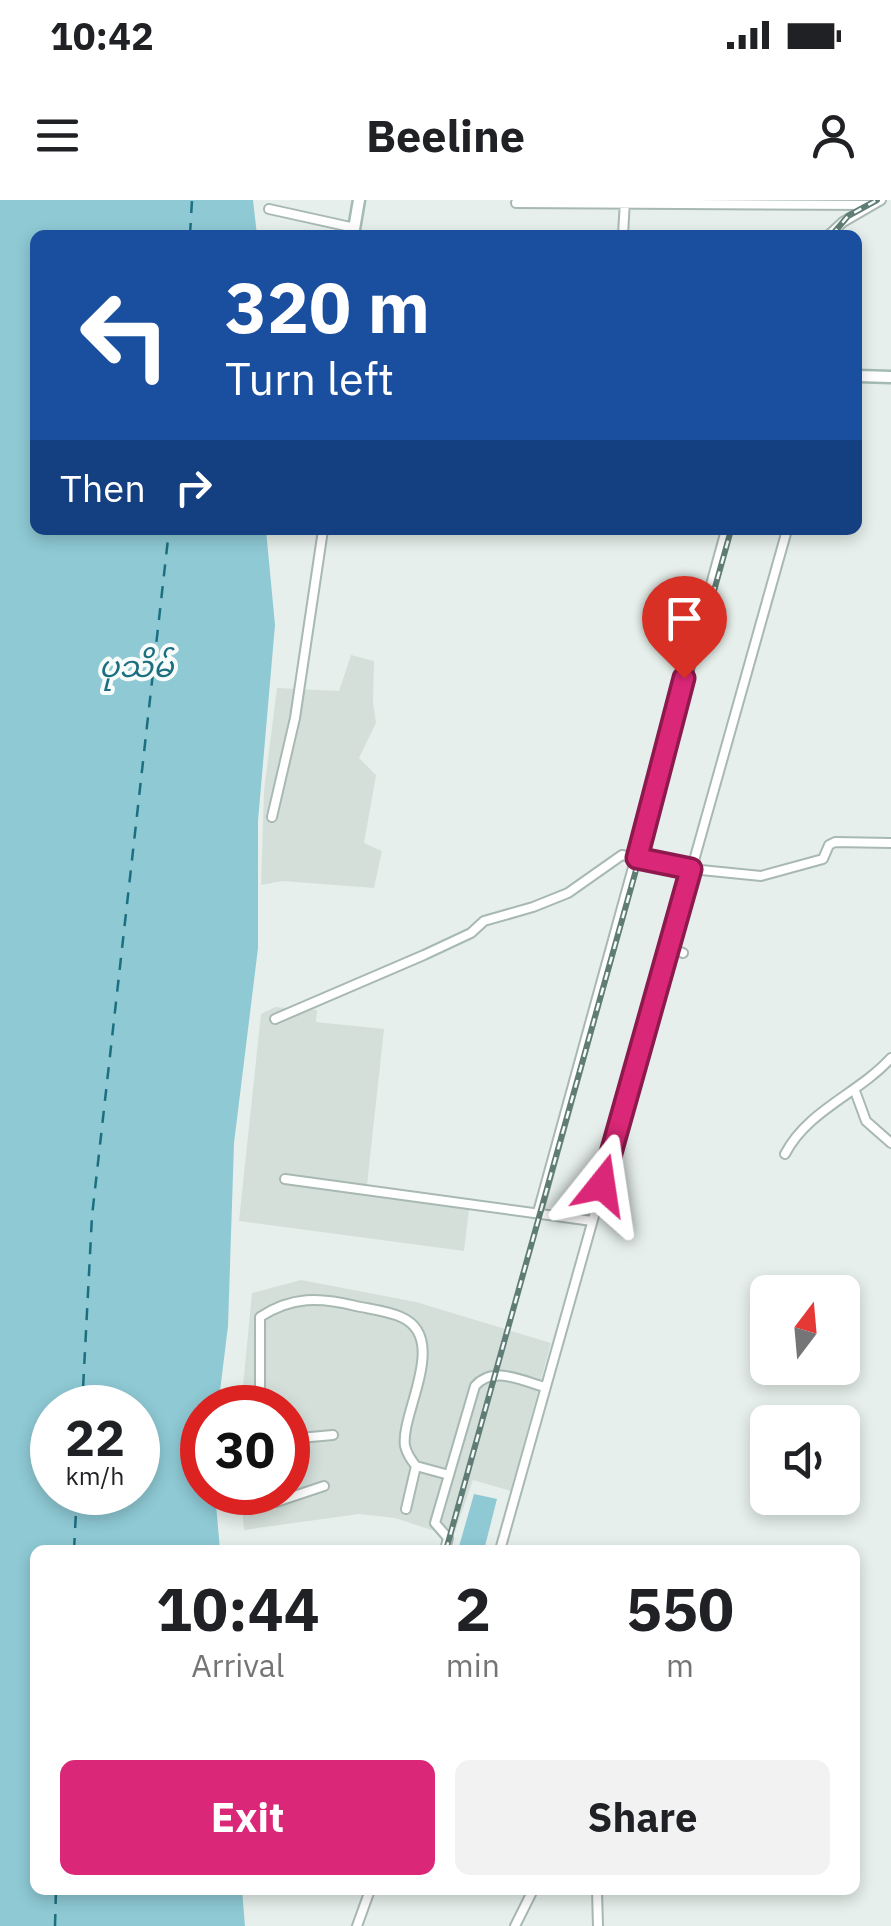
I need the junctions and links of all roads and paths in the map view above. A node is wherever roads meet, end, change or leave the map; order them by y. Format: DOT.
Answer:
graph roads {
  1 [pos="359,200"];
  2 [pos="876,202"];
  3 [pos="516,203"];
  4 [pos="625,203"];
  5 [pos="269,209"];
  6 [pos="350,230"];
  7 [pos="354,230"];
  8 [pos="623,230"];
  9 [pos="834,230"];
  10 [pos="862,376"];
  11 [pos="891,376"];
  12 [pos="322,535"];
  13 [pos="725,535"];
  14 [pos="786,535"];
  15 [pos="272,817"];
  16 [pos="891,843"];
  17 [pos="637,858"];
  18 [pos="691,869"];
  19 [pos="668,948"];
  20 [pos="683,952"];
  21 [pos="275,1020"];
  22 [pos="891,1058"];
  23 [pos="855,1092"];
  24 [pos="891,1143"];
  25 [pos="784,1154"];
  26 [pos="285,1179"];
  27 [pos="538,1212"];
  28 [pos="592,1220"];
  29 [pos="260,1385"];
  30 [pos="545,1387"];
  31 [pos="333,1435"];
  32 [pos="310,1437"];
  33 [pos="416,1466"];
  34 [pos="448,1475"];
  35 [pos="324,1486"];
  36 [pos="310,1493"];
  37 [pos="406,1509"];
  38 [pos="446,1545"];
  39 [pos="501,1545"];
  40 [pos="368,1895"];
  41 [pos="531,1895"];
  42 [pos="597,1895"];
  43 [pos="358,1926"];
  44 [pos="515,1926"];
  45 [pos="598,1926"];
  1 -- 7 [label="street"];
  2 -- 4 [label="street"];
  2 -- 9 [label="street"];
  3 -- 4 [label="street"];
  4 -- 8 [label="street"];
  5 -- 6 [label="street"];
  10 -- 11 [label="street"];
  12 -- 15 [label="street"];
  13 -- 17 [label="street"];
  14 -- 18 [label="street"];
  16 -- 18 [label="street"];
  17 -- 18 [label="street"];
  17 -- 21 [label="street"];
  17 -- 27 [label="street"];
  18 -- 19 [label="street"];
  19 -- 20 [label="street"];
  19 -- 28 [label="street"];
  22 -- 23 [label="street"];
  23 -- 24 [label="street"];
  23 -- 25 [label="street"];
  26 -- 27 [label="street"];
  27 -- 28 [label="street"];
  28 -- 30 [label="street"];
  29 -- 33 [label="street"];
  30 -- 34 [label="street"];
  30 -- 39 [label="street"];
  31 -- 32 [label="street"];
  33 -- 34 [label="street"];
  33 -- 37 [label="street"];
  34 -- 38 [label="street"];
  35 -- 36 [label="street"];
  40 -- 43 [label="street"];
  41 -- 44 [label="street"];
  42 -- 45 [label="street"];
}
